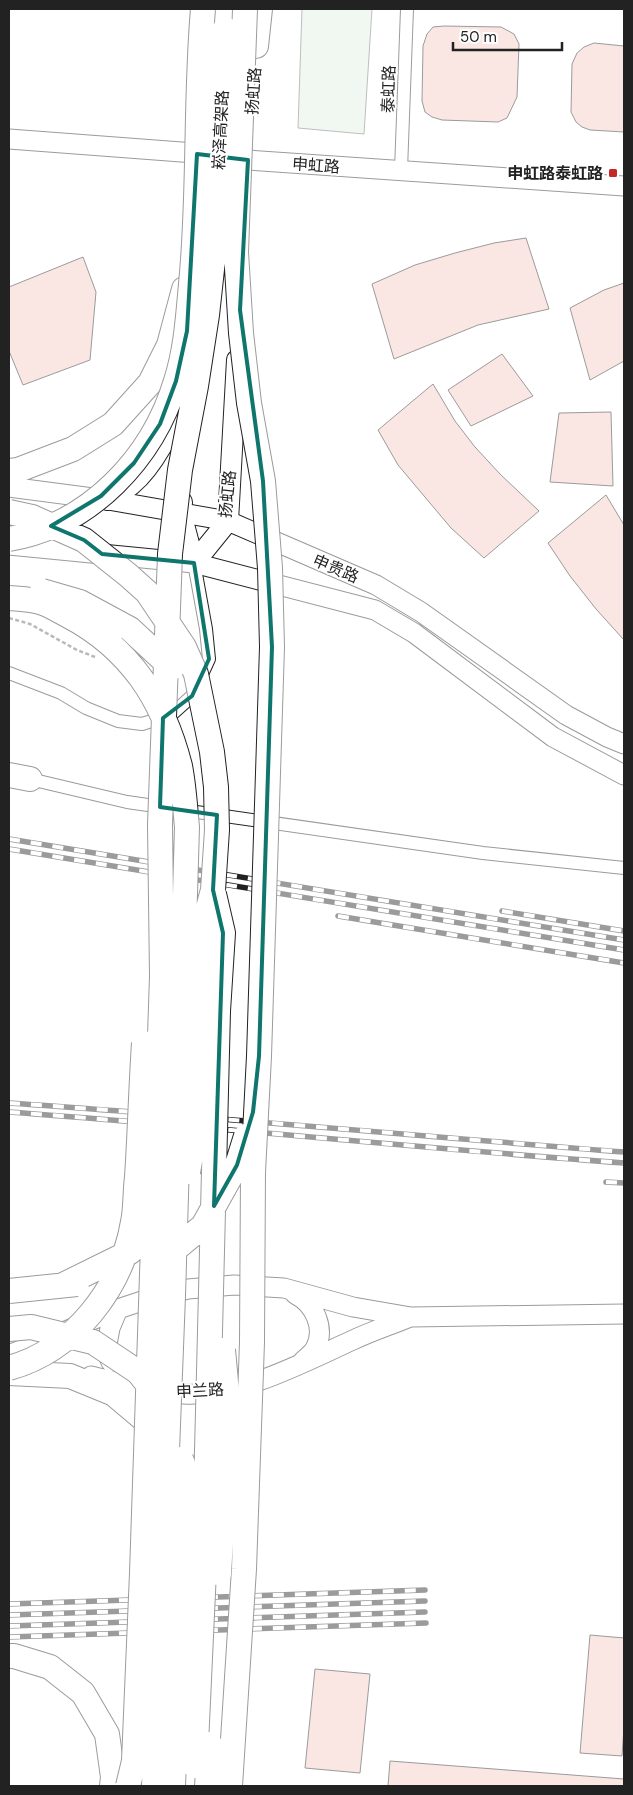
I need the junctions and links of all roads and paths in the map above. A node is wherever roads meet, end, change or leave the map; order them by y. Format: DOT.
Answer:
graph roads {
  1 [pos="203,9"];
  2 [pos="213,9"];
  3 [pos="225,9"];
  4 [pos="245,9"];
  5 [pos="260,9"];
  6 [pos="407,9"];
  7 [pos="256,46"];
  8 [pos="210,95"];
  9 [pos="247,101"];
  10 [pos="9,139"];
  11 [pos="208,154"];
  12 [pos="248,160"];
  13 [pos="401,170"];
  14 [pos="624,186"];
  15 [pos="204,251"];
  16 [pos="191,386"];
  17 [pos="9,471"];
  18 [pos="9,487"];
  19 [pos="108,500"];
  20 [pos="9,512"];
  21 [pos="181,513"];
  22 [pos="228,521"];
  23 [pos="9,539"];
  24 [pos="9,545"];
  25 [pos="194,563"];
  26 [pos="9,584"];
  27 [pos="9,598"];
  28 [pos="9,674"];
  29 [pos="205,714"];
  30 [pos="624,744"];
  31 [pos="624,775"];
  32 [pos="19,777"];
  33 [pos="160,825"];
  34 [pos="624,868"];
  35 [pos="213,890"];
  36 [pos="259,1056"];
  37 [pos="213,1236"];
  38 [pos="63,1285"];
  39 [pos="284,1288"];
  40 [pos="9,1291"];
  41 [pos="118,1309"];
  42 [pos="624,1314"];
  43 [pos="411,1317"];
  44 [pos="16,1327"];
  45 [pos="9,1355"];
  46 [pos="300,1364"];
  47 [pos="9,1368"];
  48 [pos="9,1373"];
  49 [pos="136,1386"];
  50 [pos="204,1571"];
  51 [pos="9,1656"];
  52 [pos="112,1786"];
  53 [pos="128,1786"];
  54 [pos="154,1786"];
  55 [pos="172,1786"];
  56 [pos="195,1786"];
  57 [pos="207,1786"];
  58 [pos="230,1786"];
  1 -- 15 [label="highway, bridge"];
  2 -- 8 [label="main road"];
  3 -- 15 [label="highway, 崧泽高架路, bridge"];
  4 -- 9 [label="highway, 崧泽高架路, bridge"];
  5 -- 7 [label="highway"];
  6 -- 13 [label="street, 泰虹路"];
  7 -- 9 [label="main road, 扬虹路"];
  8 -- 9 [label="main road"];
  8 -- 11 [label="main road"];
  9 -- 12 [label="main road, 扬虹路"];
  9 -- 36 [label="highway, 崧泽高架路, bridge"];
  10 -- 11 [label="street, 申虹路"];
  11 -- 12 [label="street, 申虹路"];
  11 -- 16 [label="main road"];
  12 -- 13 [label="street, 申虹路"];
  12 -- 22 [label="main road, 扬虹路"];
  13 -- 14 [label="street, 申虹路"];
  15 -- 17 [label="highway, bridge"];
  15 -- 23 [label="highway, bridge"];
  15 -- 33 [label="highway, bridge"];
  16 -- 19 [label="main road"];
  16 -- 21 [label="main road"];
  18 -- 19 [label="street, 申贵路"];
  19 -- 21 [label="street, 申贵路"];
  20 -- 29 [label="highway, bridge"];
  21 -- 22 [label="street, 申贵路"];
  21 -- 25 [label="main road"];
  22 -- 25 [label="main road, 扬虹路"];
  22 -- 30 [label="street, 申贵路"];
  24 -- 25 [label="street, 申贵路"];
  25 -- 28 [label="street"];
  25 -- 31 [label="street, 申贵路"];
  26 -- 29 [label="highway, bridge"];
  27 -- 54 [label="highway, bridge"];
  29 -- 35 [label="highway, bridge"];
  32 -- 34 [label="street"];
  33 -- 47 [label="highway, bridge"];
  33 -- 53 [label="highway, bridge"];
  35 -- 37 [label="highway, bridge"];
  35 -- 38 [label="highway, bridge"];
  36 -- 38 [label="highway, bridge"];
  36 -- 58 [label="highway, bridge"];
  37 -- 50 [label="highway, bridge"];
  37 -- 57 [label="highway, bridge"];
  38 -- 40 [label="highway, bridge"];
  39 -- 41 [label="street, 申兰路"];
  39 -- 43 [label="street, 申兰路"];
  39 -- 46 [label="street"];
  41 -- 45 [label="street, 申兰路"];
  41 -- 49 [label="street"];
  42 -- 43 [label="street, 申兰路"];
  43 -- 46 [label="street, 申兰路"];
  44 -- 55 [label="highway, bridge"];
  45 -- 49 [label="street, 申兰路"];
  46 -- 49 [label="street, 申兰路"];
  48 -- 50 [label="highway, bridge"];
  50 -- 56 [label="highway, bridge"];
  51 -- 52 [label="highway"];
}
